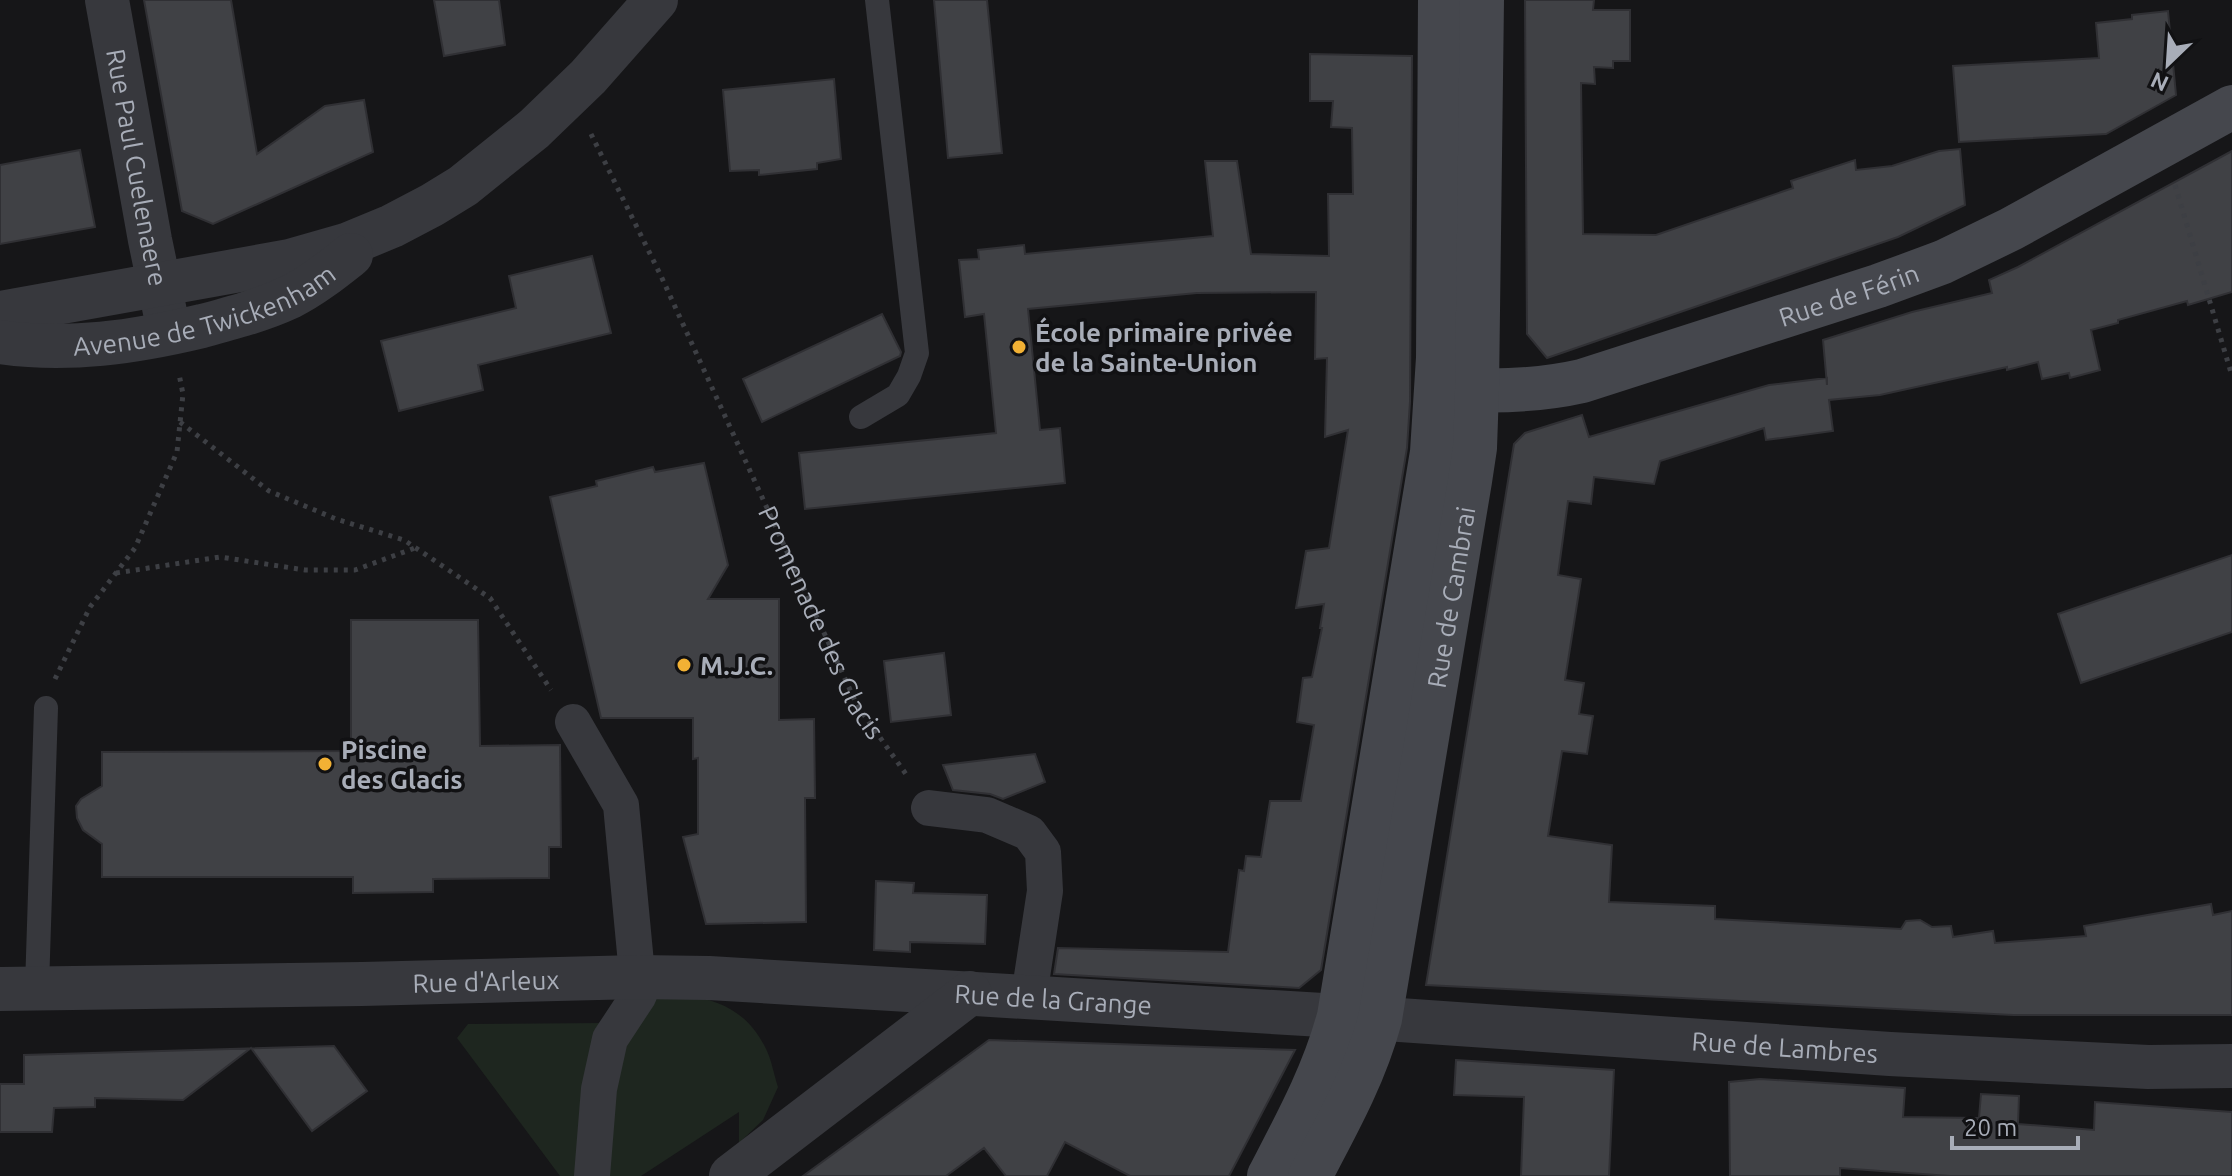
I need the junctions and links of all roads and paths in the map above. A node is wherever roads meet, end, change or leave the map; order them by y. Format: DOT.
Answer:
graph roads {
  1 [pos="107,0"];
  2 [pos="656,0"];
  3 [pos="877,0"];
  4 [pos="1440,0"];
  5 [pos="1482,0"];
  6 [pos="2232,107"];
  7 [pos="2163,145"];
  8 [pos="615,181"];
  9 [pos="392,226"];
  10 [pos="158,285"];
  11 [pos="0,313"];
  12 [pos="170,334"];
  13 [pos="0,342"];
  14 [pos="2232,376"];
  15 [pos="1457,389"];
  16 [pos="861,417"];
  17 [pos="180,422"];
  18 [pos="415,548"];
  19 [pos="115,573"];
  20 [pos="46,708"];
  21 [pos="573,722"];
  22 [pos="929,808"];
  23 [pos="638,977"];
  24 [pos="18,988"];
  25 [pos="970,993"];
  26 [pos="1029,996"];
  27 [pos="1360,1018"];
  28 [pos="2232,1066"];
  29 [pos="592,1176"];
  30 [pos="731,1176"];
  31 [pos="1269,1176"];
  32 [pos="1310,1176"];
  1 -- 10 [label="street, Rue Paul Cuelenaere"];
  2 -- 9 [label="street, Avenue de Twickenham"];
  3 -- 16 [label="lane"];
  4 -- 15 [label="main road, Rue de Cambrai"];
  5 -- 15 [label="main road, Rue de Cambrai"];
  6 -- 7 [label="main road, Rue de Férin"];
  7 -- 14 [label="path"];
  7 -- 15 [label="main road, Rue de Férin"];
  8 -- 22 [label="path, Promenade des Glacis"];
  9 -- 10 [label="street, Avenue de Twickenham"];
  9 -- 12 [label="street, Avenue de Twickenham"];
  10 -- 11 [label="street, Avenue de Twickenham"];
  10 -- 12 [label="street, Rue Paul Cuelenaere"];
  12 -- 13 [label="street, Avenue de Twickenham"];
  12 -- 17 [label="path"];
  15 -- 27 [label="main road, Rue de Cambrai"];
  17 -- 18 [label="path"];
  17 -- 19 [label="path"];
  18 -- 19 [label="path"];
  18 -- 21 [label="path"];
  19 -- 20 [label="path"];
  20 -- 24 [label="lane"];
  21 -- 23 [label="street"];
  22 -- 26 [label="street"];
  23 -- 24 [label="street, Rue d'Arleux"];
  23 -- 25 [label="street, Rue d'Arleux"];
  23 -- 29 [label="street"];
  25 -- 26 [label="street, Rue de la Grange"];
  25 -- 30 [label="street, Rue de la Grange"];
  26 -- 27 [label="street, Rue de la Grange"];
  27 -- 28 [label="street, Rue de Lambres"];
  27 -- 31 [label="main road, Rue de Cambrai"];
  27 -- 32 [label="main road, Rue de Cambrai"];
}
